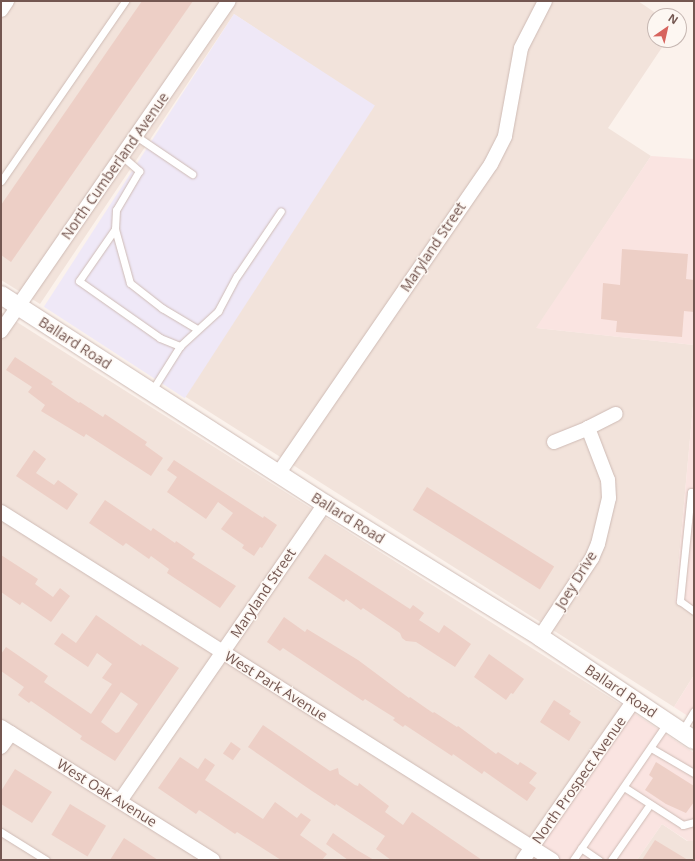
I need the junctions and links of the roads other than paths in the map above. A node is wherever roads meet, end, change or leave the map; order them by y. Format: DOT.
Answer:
graph roads {
  1 [pos="7,1"];
  2 [pos="125,1"];
  3 [pos="229,1"];
  4 [pos="545,1"];
  5 [pos="1,10"];
  6 [pos="136,136"];
  7 [pos="122,156"];
  8 [pos="192,174"];
  9 [pos="1,181"];
  10 [pos="281,211"];
  11 [pos="115,229"];
  12 [pos="1,295"];
  13 [pos="18,306"];
  14 [pos="197,329"];
  15 [pos="1,330"];
  16 [pos="180,346"];
  17 [pos="151,392"];
  18 [pos="616,414"];
  19 [pos="588,428"];
  20 [pos="554,442"];
  21 [pos="278,474"];
  22 [pos="694,493"];
  23 [pos="325,504"];
  24 [pos="1,512"];
  25 [pos="694,611"];
  26 [pos="540,637"];
  27 [pos="223,652"];
  28 [pos="634,700"];
  29 [pos="694,711"];
  30 [pos="6,730"];
  31 [pos="681,731"];
  32 [pos="1,747"];
  33 [pos="651,748"];
  34 [pos="694,773"];
  35 [pos="624,787"];
  36 [pos="120,801"];
  37 [pos="650,804"];
  38 [pos="694,822"];
  39 [pos="1,832"];
  40 [pos="532,848"];
  41 [pos="582,848"];
  42 [pos="46,860"];
  43 [pos="213,860"];
  44 [pos="523,860"];
  45 [pos="552,860"];
  46 [pos="574,860"];
  47 [pos="599,860"];
  48 [pos="611,860"];
  1 -- 5 [label="street"];
  2 -- 9 [label="lane"];
  3 -- 6 [label="street, North Cumberland Avenue"];
  4 -- 21 [label="street, Maryland Street"];
  6 -- 7 [label="street, North Cumberland Avenue"];
  6 -- 8 [label="lane"];
  7 -- 11 [label="lane"];
  7 -- 13 [label="street, North Cumberland Avenue"];
  10 -- 14 [label="lane"];
  11 -- 14 [label="lane"];
  11 -- 16 [label="lane"];
  12 -- 13 [label="street, Ballard Road"];
  13 -- 15 [label="street, North Cumberland Avenue"];
  13 -- 17 [label="street, Ballard Road"];
  14 -- 16 [label="lane"];
  16 -- 17 [label="lane"];
  17 -- 21 [label="street, Ballard Road"];
  18 -- 19 [label="street"];
  19 -- 20 [label="street"];
  19 -- 26 [label="street, Joey Drive"];
  21 -- 23 [label="street, Ballard Road"];
  22 -- 25 [label="lane"];
  23 -- 26 [label="street, Ballard Road"];
  23 -- 27 [label="street, Maryland Street"];
  24 -- 27 [label="street, West Park Avenue"];
  26 -- 28 [label="street, Ballard Road"];
  27 -- 36 [label="street, Maryland Street"];
  27 -- 40 [label="street, West Park Avenue"];
  28 -- 31 [label="street, Ballard Road"];
  28 -- 40 [label="street, North Prospect Avenue"];
  29 -- 31 [label="lane"];
  30 -- 32 [label="street"];
  30 -- 36 [label="street, West Oak Avenue"];
  31 -- 33 [label="lane"];
  33 -- 34 [label="lane"];
  33 -- 35 [label="lane"];
  35 -- 37 [label="lane"];
  35 -- 41 [label="lane"];
  36 -- 43 [label="street, West Oak Avenue"];
  37 -- 38 [label="lane"];
  37 -- 48 [label="lane"];
  39 -- 42 [label="lane"];
  40 -- 44 [label="street, North Prospect Avenue"];
  40 -- 45 [label="street, West Park Avenue"];
  41 -- 46 [label="lane"];
  41 -- 47 [label="lane"];
}
